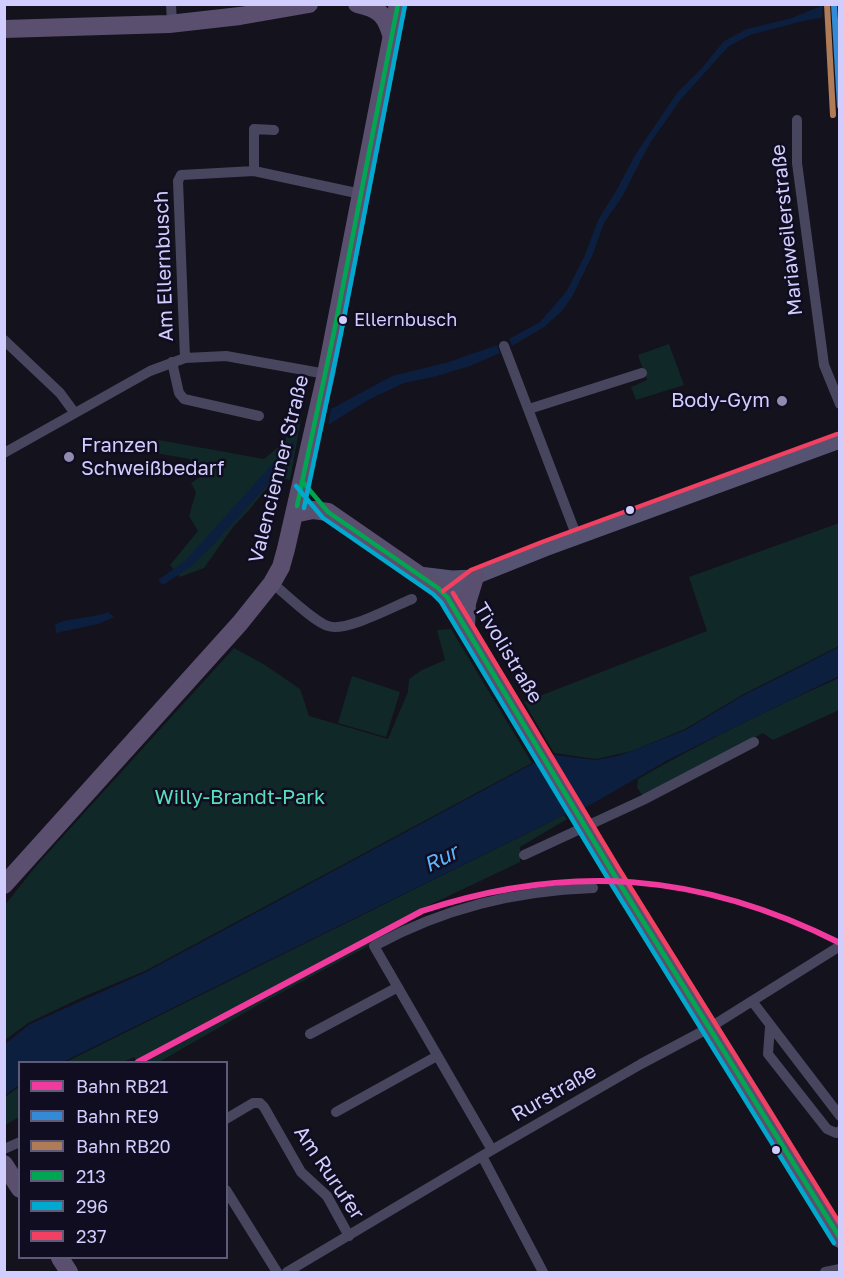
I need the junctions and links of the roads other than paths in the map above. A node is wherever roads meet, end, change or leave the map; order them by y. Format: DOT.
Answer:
graph roads {
  1 [pos="171,4"];
  2 [pos="309,4"];
  3 [pos="357,4"];
  4 [pos="398,4"];
  5 [pos="172,24"];
  6 [pos="4,29"];
  7 [pos="392,38"];
  8 [pos="797,120"];
  9 [pos="274,130"];
  10 [pos="254,171"];
  11 [pos="361,195"];
  12 [pos="4,340"];
  13 [pos="504,346"];
  14 [pos="185,358"];
  15 [pos="172,362"];
  16 [pos="642,373"];
  17 [pos="326,374"];
  18 [pos="840,404"];
  19 [pos="529,409"];
  20 [pos="74,412"];
  21 [pos="259,416"];
  22 [pos="840,441"];
  23 [pos="4,453"];
  24 [pos="302,482"];
  25 [pos="328,512"];
  26 [pos="294,514"];
  27 [pos="577,537"];
  28 [pos="419,574"];
  29 [pos="475,577"];
  30 [pos="272,583"];
  31 [pos="447,597"];
  32 [pos="412,599"];
  33 [pos="466,627"];
  34 [pos="754,742"];
  35 [pos="584,824"];
  36 [pos="524,855"];
  37 [pos="4,885"];
  38 [pos="593,888"];
  39 [pos="840,946"];
  40 [pos="398,987"];
  41 [pos="752,1001"];
  42 [pos="770,1027"];
  43 [pos="709,1028"];
  44 [pos="310,1034"];
  45 [pos="437,1056"];
  46 [pos="336,1112"];
  47 [pos="840,1116"];
  48 [pos="228,1118"];
  49 [pos="840,1131"];
  50 [pos="18,1143"];
  51 [pos="4,1149"];
  52 [pos="487,1153"];
  53 [pos="4,1164"];
  54 [pos="18,1187"];
  55 [pos="228,1193"];
  56 [pos="349,1236"];
  57 [pos="840,1239"];
  58 [pos="61,1259"];
  59 [pos="840,1269"];
  60 [pos="69,1272"];
  61 [pos="277,1272"];
  62 [pos="287,1272"];
  63 [pos="543,1272"];
  64 [pos="825,1272"];
  1 -- 5 [label="street"];
  2 -- 5 [label="main road"];
  3 -- 7 [label="main road"];
  4 -- 7 [label="main road, Valencienner Straße"];
  5 -- 6 [label="main road"];
  7 -- 11 [label="main road, Valencienner Straße"];
  8 -- 18 [label="street, Mariaweilerstraße"];
  9 -- 10 [label="street"];
  10 -- 11 [label="street"];
  10 -- 14 [label="street, Am Ellernbusch"];
  11 -- 17 [label="main road, Valencienner Straße"];
  12 -- 20 [label="street"];
  13 -- 19 [label="street"];
  14 -- 15 [label="street, Am Ellernbusch"];
  14 -- 17 [label="street, Am Ellernbusch"];
  15 -- 20 [label="street, Am Ellernbusch"];
  15 -- 21 [label="street, Am Ellernbusch"];
  16 -- 19 [label="street"];
  17 -- 24 [label="main road, Valencienner Straße"];
  19 -- 27 [label="street"];
  20 -- 23 [label="street, Am Ellernbusch"];
  22 -- 27 [label="main road"];
  24 -- 25 [label="main road, Tivolistraße"];
  24 -- 26 [label="main road, Valencienner Straße"];
  25 -- 26 [label="main road"];
  25 -- 28 [label="main road, Tivolistraße"];
  26 -- 30 [label="main road, Valencienner Straße"];
  27 -- 29 [label="main road"];
  28 -- 29 [label="main road"];
  28 -- 31 [label="main road, Tivolistraße"];
  29 -- 31 [label="main road"];
  29 -- 33 [label="main road"];
  30 -- 32 [label="street"];
  30 -- 37 [label="main road, Valencienner Straße"];
  31 -- 33 [label="main road, Tivolistraße"];
  33 -- 35 [label="main road, Tivolistraße"];
  34 -- 35 [label="street"];
  35 -- 36 [label="street"];
  35 -- 43 [label="main road, Tivolistraße"];
  38 -- 40 [label="street"];
  39 -- 41 [label="street, Rurstraße"];
  40 -- 44 [label="street"];
  40 -- 45 [label="street"];
  41 -- 42 [label="street"];
  41 -- 43 [label="street, Rurstraße"];
  42 -- 47 [label="street"];
  42 -- 49 [label="street"];
  43 -- 52 [label="street, Rurstraße"];
  43 -- 57 [label="main road, Tivolistraße"];
  45 -- 46 [label="street"];
  45 -- 52 [label="street"];
  48 -- 56 [label="street, Am Rurufer"];
  50 -- 51 [label="street"];
  52 -- 56 [label="street, Rurstraße"];
  52 -- 63 [label="street"];
  53 -- 54 [label="main road"];
  55 -- 61 [label="street"];
  56 -- 62 [label="street, Rurstraße"];
  58 -- 60 [label="main road"];
  59 -- 64 [label="street"];
}
